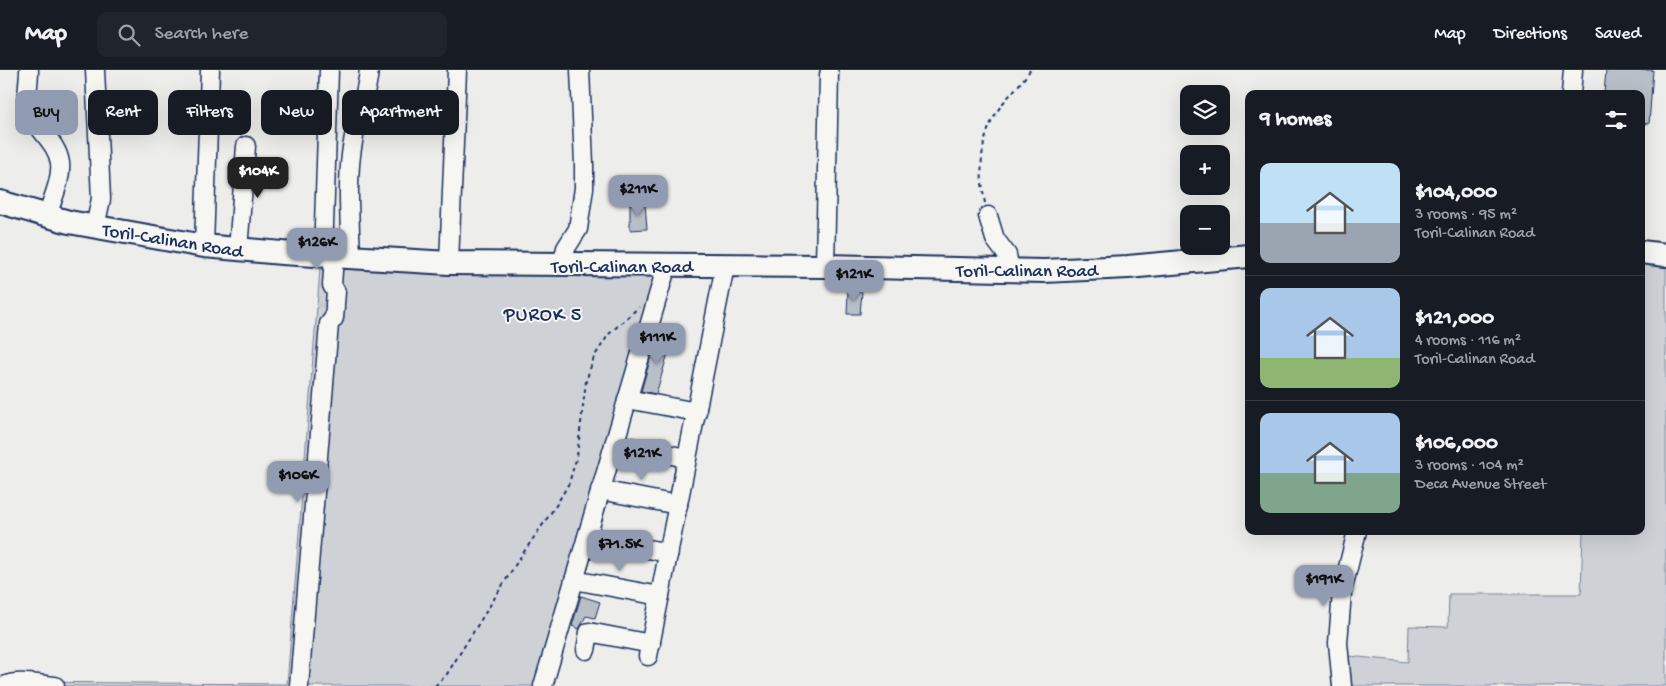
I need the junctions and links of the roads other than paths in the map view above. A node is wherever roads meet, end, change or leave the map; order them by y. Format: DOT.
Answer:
graph roads {
  1 [pos="29,70"];
  2 [pos="95,70"];
  3 [pos="210,70"];
  4 [pos="329,70"];
  5 [pos="369,70"];
  6 [pos="457,70"];
  7 [pos="580,70"];
  8 [pos="1573,70"];
  9 [pos="829,74"];
  10 [pos="1571,90"];
  11 [pos="246,146"];
  12 [pos="0,202"];
  13 [pos="47,216"];
  14 [pos="988,216"];
  15 [pos="95,227"];
  16 [pos="204,246"];
  17 [pos="238,250"];
  18 [pos="1645,252"];
  19 [pos="1666,255"];
  20 [pos="1245,256"];
  21 [pos="336,257"];
  22 [pos="449,263"];
  23 [pos="562,265"];
  24 [pos="667,265"];
  25 [pos="725,266"];
  26 [pos="826,266"];
  27 [pos="1010,271"];
  28 [pos="627,399"];
  29 [pos="696,412"];
  30 [pos="614,444"];
  31 [pos="687,458"];
  32 [pos="600,490"];
  33 [pos="678,504"];
  34 [pos="1356,535"];
  35 [pos="586,537"];
  36 [pos="668,553"];
  37 [pos="574,580"];
  38 [pos="660,596"];
  39 [pos="586,650"];
  40 [pos="4,686"];
  41 [pos="55,686"];
  42 [pos="299,686"];
  43 [pos="542,686"];
  44 [pos="1342,686"];
  1 -- 13 [label="street"];
  2 -- 15 [label="street"];
  3 -- 16 [label="street"];
  4 -- 21 [label="street"];
  5 -- 21 [label="street"];
  6 -- 22 [label="street"];
  7 -- 23 [label="street"];
  8 -- 10 [label="street"];
  9 -- 26 [label="street"];
  11 -- 17 [label="street"];
  12 -- 13 [label="main road, Toril-Calinan Road"];
  13 -- 15 [label="main road, Toril-Calinan Road"];
  14 -- 27 [label="street"];
  15 -- 16 [label="main road, Toril-Calinan Road"];
  16 -- 17 [label="main road, Toril-Calinan Road"];
  17 -- 21 [label="main road, Toril-Calinan Road"];
  18 -- 19 [label="main road"];
  20 -- 27 [label="main road, Toril-Calinan Road"];
  21 -- 22 [label="main road, Toril-Calinan Road"];
  21 -- 42 [label="street"];
  22 -- 23 [label="main road, Toril-Calinan Road"];
  23 -- 24 [label="main road, Toril-Calinan Road"];
  24 -- 25 [label="main road, Toril-Calinan Road"];
  24 -- 28 [label="street"];
  25 -- 26 [label="main road, Toril-Calinan Road"];
  25 -- 29 [label="street"];
  26 -- 27 [label="main road, Toril-Calinan Road"];
  28 -- 29 [label="street"];
  28 -- 30 [label="street"];
  29 -- 31 [label="street"];
  30 -- 31 [label="street"];
  30 -- 32 [label="street"];
  31 -- 33 [label="street"];
  32 -- 33 [label="street"];
  32 -- 35 [label="street"];
  33 -- 36 [label="street"];
  34 -- 44 [label="street"];
  35 -- 36 [label="street"];
  35 -- 37 [label="street"];
  36 -- 38 [label="street"];
  37 -- 38 [label="street"];
  37 -- 43 [label="street"];
  38 -- 39 [label="street"];
  40 -- 41 [label="street"];
}
